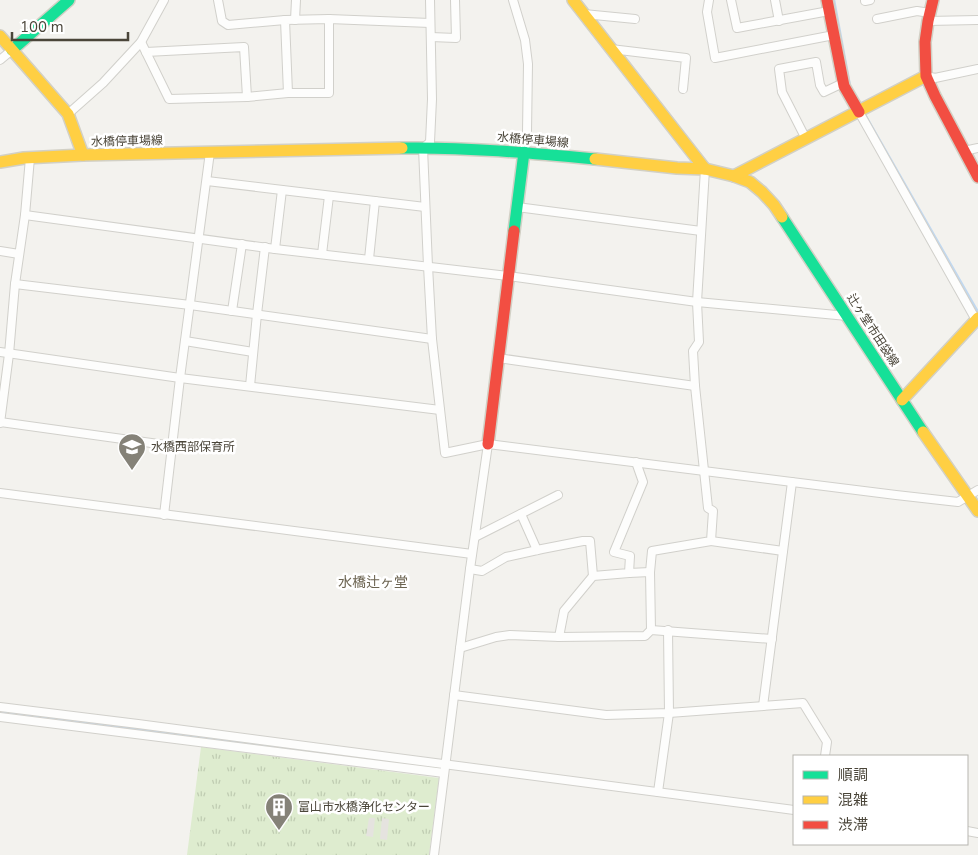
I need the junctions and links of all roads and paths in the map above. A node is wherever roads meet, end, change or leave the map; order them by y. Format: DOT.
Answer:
graph roads {
  1 [pos="69,0"];
  2 [pos="164,0"];
  3 [pos="218,0"];
  4 [pos="296,0"];
  5 [pos="430,0"];
  6 [pos="455,0"];
  7 [pos="513,0"];
  8 [pos="573,0"];
  9 [pos="709,0"];
  10 [pos="731,0"];
  11 [pos="775,0"];
  12 [pos="865,0"];
  13 [pos="870,0"];
  14 [pos="933,0"];
  15 [pos="828,6"];
  16 [pos="584,14"];
  17 [pos="929,17"];
  18 [pos="329,19"];
  19 [pos="635,19"];
  20 [pos="877,19"];
  21 [pos="285,20"];
  22 [pos="295,20"];
  23 [pos="779,20"];
  24 [pos="977,20"];
  25 [pos="430,24"];
  26 [pos="834,35"];
  27 [pos="0,36"];
  28 [pos="431,37"];
  29 [pos="141,42"];
  30 [pos="612,49"];
  31 [pos="12,50"];
  32 [pos="146,52"];
  33 [pos="0,60"];
  34 [pos="978,69"];
  35 [pos="926,76"];
  36 [pos="843,83"];
  37 [pos="683,89"];
  38 [pos="288,93"];
  39 [pos="247,97"];
  40 [pos="859,112"];
  41 [pos="68,114"];
  42 [pos="806,139"];
  43 [pos="423,148"];
  44 [pos="978,148"];
  45 [pos="964,151"];
  46 [pos="210,152"];
  47 [pos="524,152"];
  48 [pos="83,156"];
  49 [pos="30,158"];
  50 [pos="0,162"];
  51 [pos="705,169"];
  52 [pos="734,176"];
  53 [pos="978,177"];
  54 [pos="207,182"];
  55 [pos="282,190"];
  56 [pos="330,196"];
  57 [pos="375,201"];
  58 [pos="425,207"];
  59 [pos="517,207"];
  60 [pos="25,215"];
  61 [pos="701,231"];
  62 [pos="198,239"];
  63 [pos="242,244"];
  64 [pos="265,247"];
  65 [pos="275,249"];
  66 [pos="0,251"];
  67 [pos="20,254"];
  68 [pos="322,254"];
  69 [pos="369,259"];
  70 [pos="428,266"];
  71 [pos="508,276"];
  72 [pos="15,284"];
  73 [pos="697,302"];
  74 [pos="190,305"];
  75 [pos="232,311"];
  76 [pos="257,314"];
  77 [pos="847,316"];
  78 [pos="977,319"];
  79 [pos="432,339"];
  80 [pos="185,341"];
  81 [pos="0,352"];
  82 [pos="253,352"];
  83 [pos="9,354"];
  84 [pos="498,358"];
  85 [pos="180,378"];
  86 [pos="250,386"];
  87 [pos="695,386"];
  88 [pos="902,400"];
  89 [pos="440,410"];
  90 [pos="0,423"];
  91 [pos="488,444"];
  92 [pos="173,446"];
  93 [pos="636,462"];
  94 [pos="704,471"];
  95 [pos="792,482"];
  96 [pos="978,490"];
  97 [pos="0,494"];
  98 [pos="558,495"];
  99 [pos="967,496"];
  100 [pos="978,511"];
  101 [pos="164,514"];
  102 [pos="521,514"];
  103 [pos="475,537"];
  104 [pos="711,541"];
  105 [pos="537,550"];
  106 [pos="783,552"];
  107 [pos="472,554"];
  108 [pos="470,568"];
  109 [pos="650,572"];
  110 [pos="629,573"];
  111 [pos="593,576"];
  112 [pos="652,630"];
  113 [pos="668,630"];
  114 [pos="559,637"];
  115 [pos="772,639"];
  116 [pos="460,648"];
  117 [pos="454,695"];
  118 [pos="763,706"];
  119 [pos="0,707"];
  120 [pos="669,713"];
  121 [pos="0,716"];
  122 [pos="825,755"];
  123 [pos="446,764"];
  124 [pos="444,773"];
  125 [pos="658,792"];
  126 [pos="793,810"];
  127 [pos="434,855"];
  1 -- 31 [label="main road"];
  2 -- 29 [label="street"];
  3 -- 21 [label="street"];
  4 -- 22 [label="street"];
  5 -- 25 [label="street"];
  6 -- 28 [label="street"];
  7 -- 47 [label="street"];
  8 -- 16 [label="main road"];
  9 -- 26 [label="street"];
  10 -- 23 [label="street"];
  11 -- 23 [label="street"];
  12 -- 13 [label="street"];
  14 -- 17 [label="main road"];
  15 -- 23 [label="street"];
  15 -- 26 [label="main road"];
  16 -- 19 [label="street"];
  16 -- 30 [label="main road"];
  17 -- 20 [label="street"];
  17 -- 24 [label="street"];
  17 -- 35 [label="main road"];
  18 -- 22 [label="street"];
  18 -- 25 [label="street"];
  18 -- 38 [label="street"];
  21 -- 22 [label="street"];
  21 -- 38 [label="street"];
  25 -- 28 [label="street"];
  26 -- 36 [label="main road"];
  27 -- 31 [label="main road"];
  28 -- 43 [label="street"];
  29 -- 32 [label="street"];
  29 -- 41 [label="street"];
  30 -- 37 [label="street"];
  30 -- 51 [label="main road"];
  31 -- 33 [label="street"];
  31 -- 41 [label="main road"];
  32 -- 39 [label="street"];
  32 -- 39 [label="street"];
  34 -- 35 [label="street"];
  35 -- 40 [label="main road"];
  35 -- 45 [label="main road"];
  36 -- 40 [label="main road"];
  36 -- 42 [label="street"];
  38 -- 39 [label="street"];
  40 -- 42 [label="main road"];
  40 -- 78 [label="street"];
  41 -- 48 [label="main road"];
  42 -- 52 [label="main road"];
  43 -- 46 [label="main road, 水橋停車場線"];
  43 -- 47 [label="main road, 水橋停車場線"];
  43 -- 58 [label="street"];
  44 -- 45 [label="street"];
  45 -- 53 [label="main road"];
  46 -- 48 [label="main road, 水橋停車場線"];
  46 -- 54 [label="street"];
  47 -- 51 [label="main road, 水橋停車場線"];
  47 -- 59 [label="main road"];
  48 -- 49 [label="main road, 水橋停車場線"];
  49 -- 50 [label="main road, 水橋停車場線"];
  49 -- 60 [label="street"];
  51 -- 52 [label="main road, 水橋停車場線"];
  51 -- 61 [label="street"];
  52 -- 77 [label="main road, 辻ヶ堂市田袋線"];
  54 -- 55 [label="street"];
  54 -- 62 [label="street"];
  55 -- 56 [label="street"];
  55 -- 65 [label="street"];
  56 -- 57 [label="street"];
  56 -- 68 [label="street"];
  57 -- 58 [label="street"];
  57 -- 69 [label="street"];
  58 -- 70 [label="street"];
  59 -- 61 [label="street"];
  59 -- 71 [label="main road"];
  60 -- 62 [label="street"];
  60 -- 67 [label="street"];
  61 -- 73 [label="street"];
  62 -- 63 [label="street"];
  62 -- 74 [label="street"];
  63 -- 64 [label="street"];
  63 -- 75 [label="street"];
  64 -- 65 [label="street"];
  64 -- 76 [label="street"];
  65 -- 68 [label="street"];
  66 -- 67 [label="street"];
  67 -- 72 [label="street"];
  68 -- 69 [label="street"];
  69 -- 70 [label="street"];
  70 -- 71 [label="street"];
  70 -- 79 [label="street"];
  71 -- 73 [label="street"];
  71 -- 84 [label="main road"];
  72 -- 74 [label="street"];
  72 -- 83 [label="street"];
  73 -- 77 [label="street"];
  73 -- 87 [label="street"];
  74 -- 75 [label="street"];
  74 -- 80 [label="street"];
  75 -- 76 [label="street"];
  76 -- 79 [label="street"];
  76 -- 82 [label="street"];
  77 -- 88 [label="main road, 辻ヶ堂市田袋線"];
  78 -- 88 [label="main road"];
  79 -- 89 [label="street"];
  80 -- 82 [label="street"];
  80 -- 85 [label="street"];
  81 -- 83 [label="street"];
  82 -- 86 [label="street"];
  83 -- 85 [label="street"];
  83 -- 90 [label="street"];
  84 -- 87 [label="street"];
  84 -- 91 [label="main road"];
  85 -- 86 [label="street"];
  85 -- 92 [label="street"];
  86 -- 89 [label="street"];
  87 -- 94 [label="street"];
  88 -- 99 [label="main road, 辻ヶ堂市田袋線"];
  89 -- 91 [label="street"];
  90 -- 92 [label="street"];
  91 -- 93 [label="street"];
  91 -- 103 [label="street"];
  92 -- 101 [label="street"];
  93 -- 94 [label="street"];
  93 -- 110 [label="street"];
  94 -- 95 [label="street"];
  94 -- 104 [label="street"];
  95 -- 99 [label="street"];
  95 -- 106 [label="street"];
  96 -- 99 [label="street"];
  97 -- 101 [label="street"];
  98 -- 102 [label="street"];
  99 -- 100 [label="main road, 辻ヶ堂市田袋線"];
  101 -- 107 [label="street"];
  102 -- 103 [label="street"];
  102 -- 105 [label="street"];
  103 -- 107 [label="street"];
  104 -- 106 [label="street"];
  104 -- 109 [label="street"];
  105 -- 108 [label="street"];
  105 -- 111 [label="street"];
  106 -- 115 [label="street"];
  107 -- 108 [label="street"];
  108 -- 116 [label="street"];
  109 -- 110 [label="street"];
  109 -- 112 [label="street"];
  110 -- 111 [label="street"];
  111 -- 114 [label="street"];
  112 -- 113 [label="street"];
  112 -- 114 [label="street"];
  113 -- 115 [label="street"];
  113 -- 120 [label="street"];
  114 -- 116 [label="street"];
  115 -- 118 [label="street"];
  116 -- 117 [label="street"];
  117 -- 120 [label="street"];
  117 -- 123 [label="street"];
  118 -- 120 [label="street"];
  118 -- 122 [label="street"];
  119 -- 123 [label="street"];
  120 -- 125 [label="street"];
  121 -- 124 [label="street"];
  123 -- 124 [label="street"];
  123 -- 125 [label="street"];
  124 -- 127 [label="street"];
  125 -- 126 [label="street"];
}
